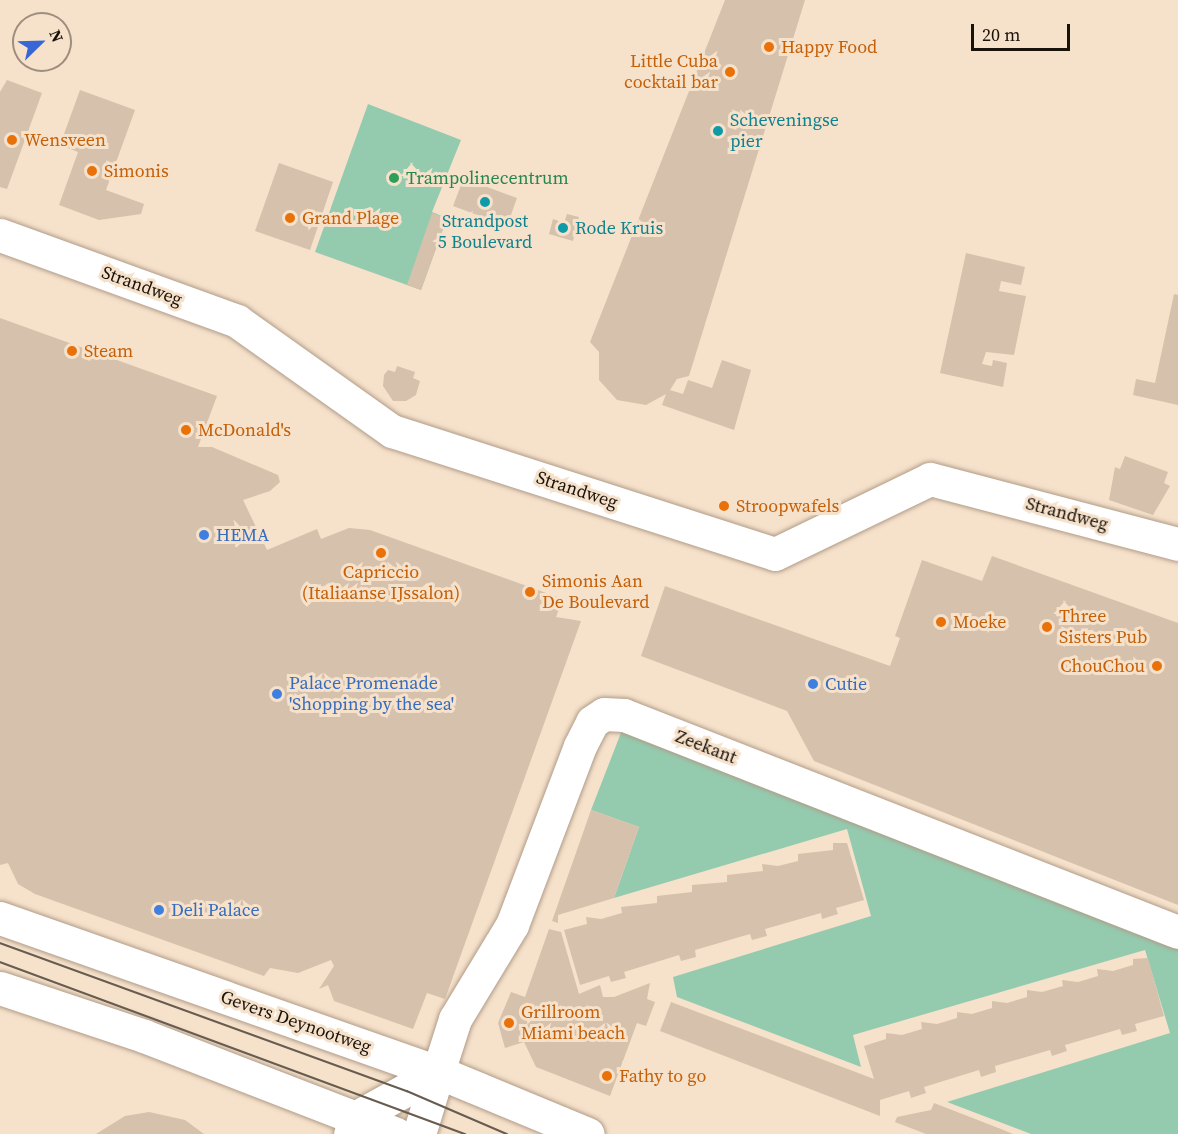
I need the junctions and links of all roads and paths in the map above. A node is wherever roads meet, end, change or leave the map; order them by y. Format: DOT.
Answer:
graph roads {
  1 [pos="0,235"];
  2 [pos="1178,544"];
  3 [pos="0,918"];
  4 [pos="1178,932"];
  5 [pos="0,988"];
  6 [pos="438,1072"];
  7 [pos="352,1126"];
  8 [pos="396,1134"];
  9 [pos="419,1134"];
  10 [pos="588,1134"];
  1 -- 2 [label="street, Strandweg"];
  3 -- 6 [label="street, Gevers Deynootweg"];
  4 -- 6 [label="street, Zeekant"];
  5 -- 7 [label="street"];
  6 -- 7 [label="street"];
  6 -- 9 [label="street, Zeekant"];
  6 -- 10 [label="street, Gevers Deynootweg"];
  7 -- 8 [label="street"];
}
